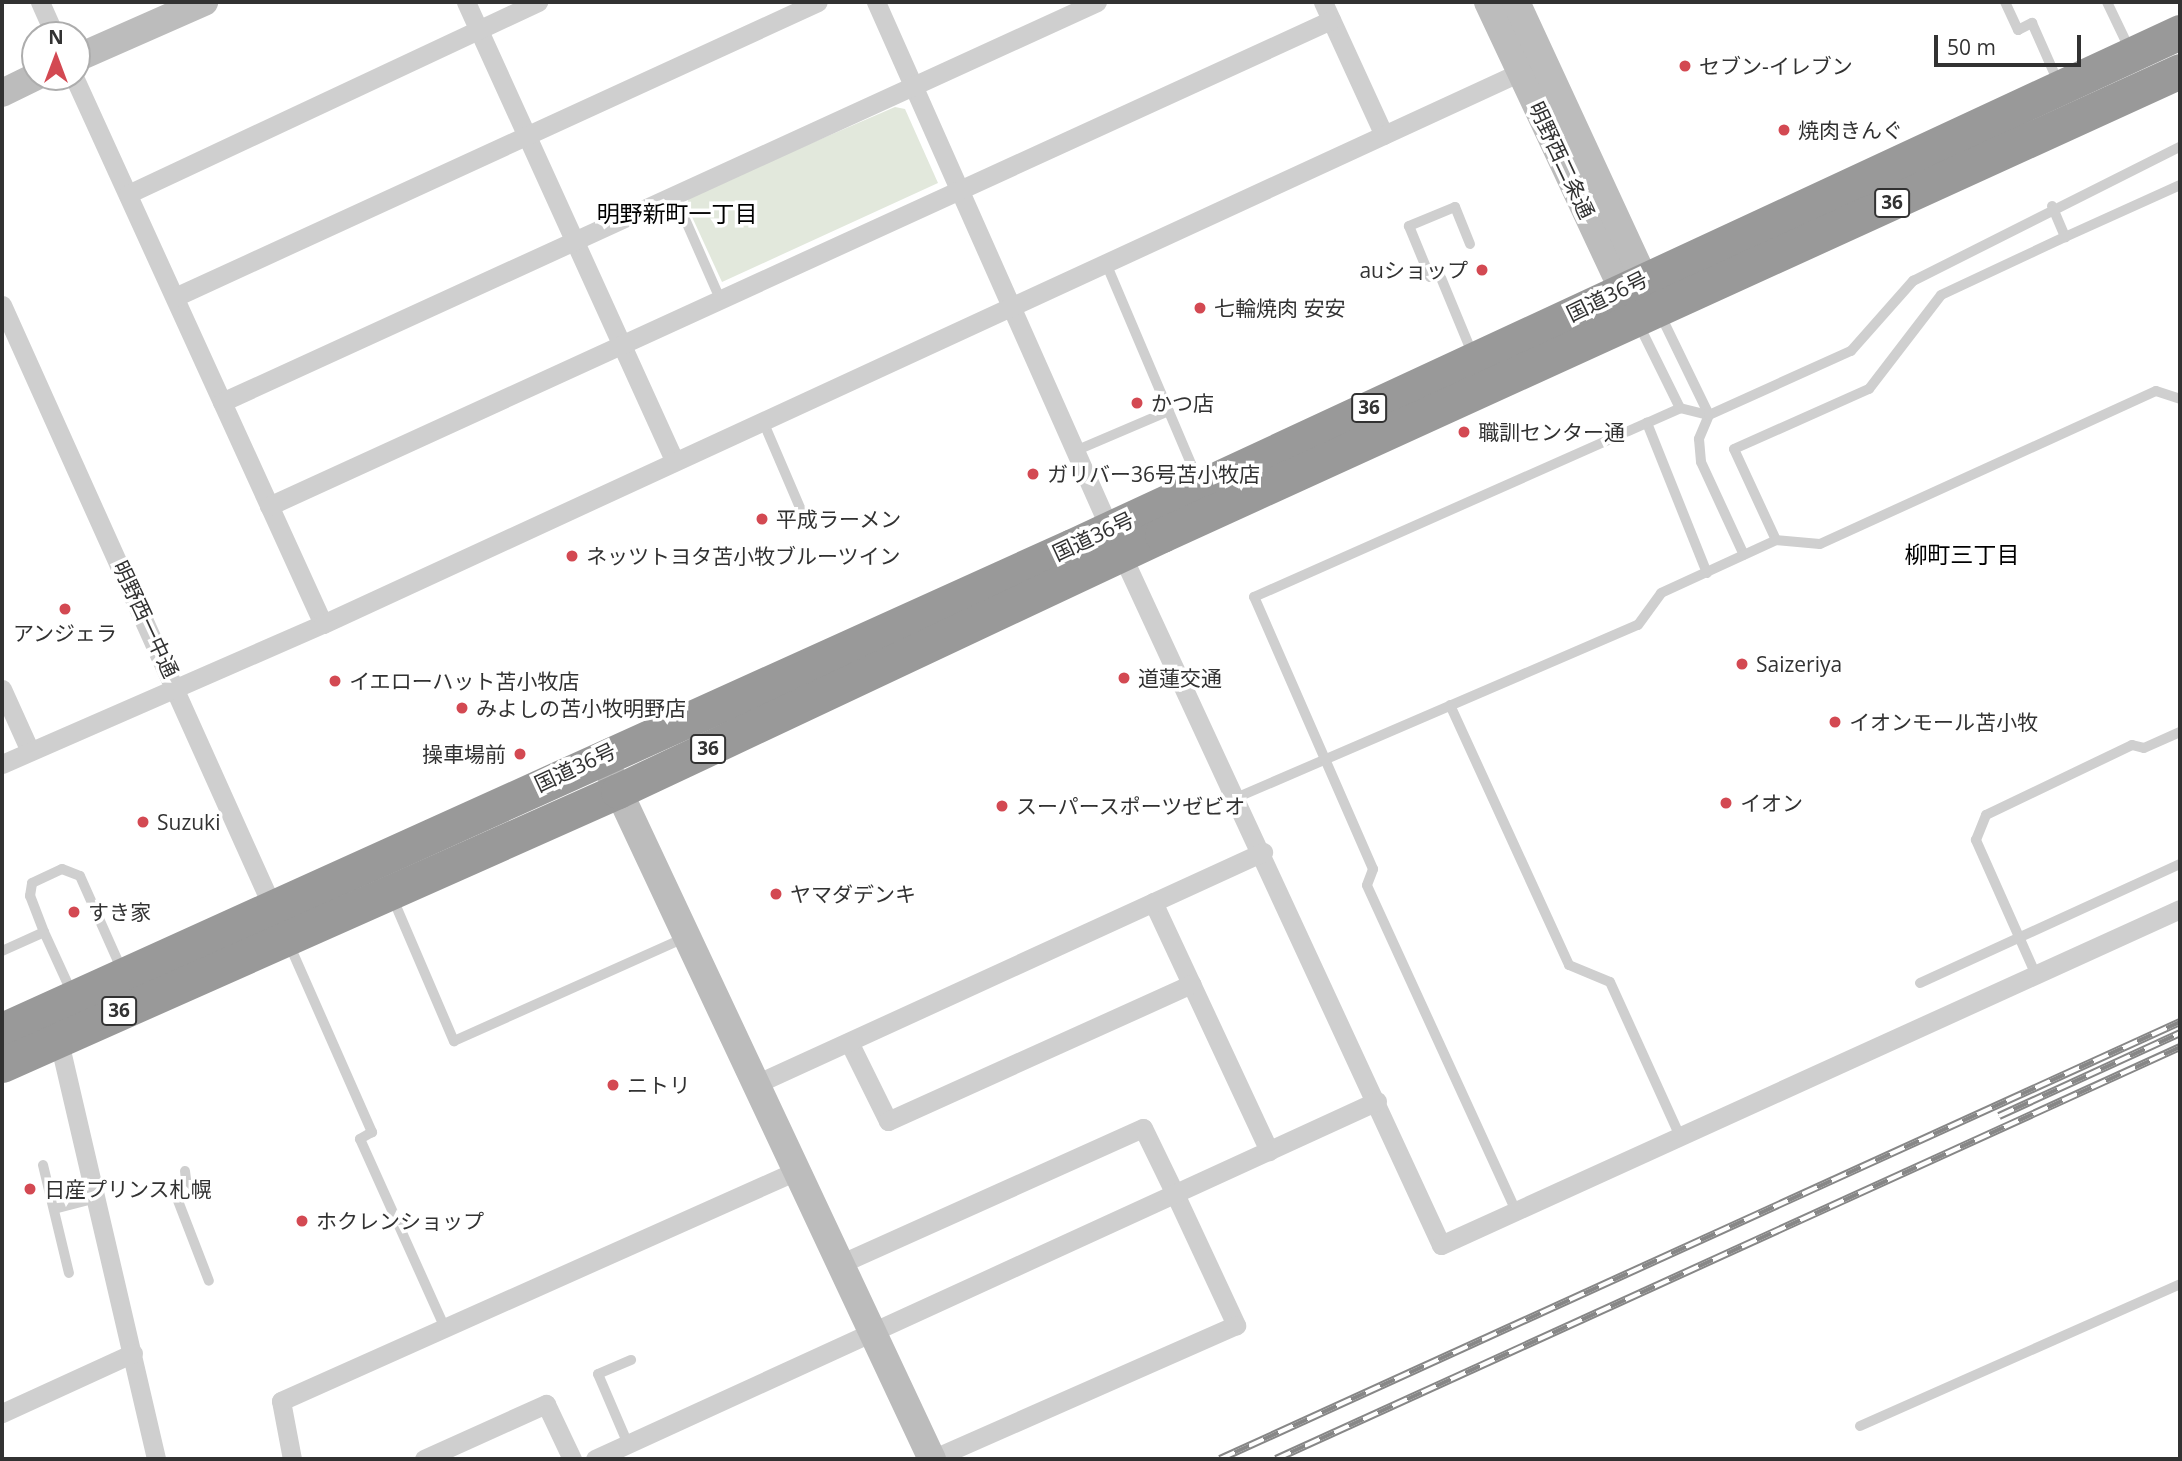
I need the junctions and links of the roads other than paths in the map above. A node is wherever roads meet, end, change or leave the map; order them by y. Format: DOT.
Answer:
graph roads {
  1 [pos="40,2"];
  2 [pos="204,2"];
  3 [pos="466,2"];
  4 [pos="537,2"];
  5 [pos="818,2"];
  6 [pos="876,2"];
  7 [pos="1097,2"];
  8 [pos="1488,2"];
  9 [pos="1516,2"];
  10 [pos="2006,2"];
  11 [pos="2108,2"];
  12 [pos="1327,11"];
  13 [pos="49,21"];
  14 [pos="478,28"];
  15 [pos="2180,32"];
  16 [pos="91,52"];
  17 [pos="2132,55"];
  18 [pos="1532,67"];
  19 [pos="2178,77"];
  20 [pos="21,84"];
  21 [pos="914,86"];
  22 [pos="2061,87"];
  23 [pos="80,91"];
  24 [pos="2,93"];
  25 [pos="1384,135"];
  26 [pos="528,136"];
  27 [pos="2180,147"];
  28 [pos="2180,185"];
  29 [pos="958,189"];
  30 [pos="128,194"];
  31 [pos="674,194"];
  32 [pos="2052,206"];
  33 [pos="2064,237"];
  34 [pos="576,238"];
  35 [pos="1470,244"];
  36 [pos="1104,260"];
  37 [pos="175,297"];
  38 [pos="720,299"];
  39 [pos="1640,299"];
  40 [pos="1009,303"];
  41 [pos="2,305"];
  42 [pos="624,344"];
  43 [pos="1474,359"];
  44 [pos="2180,399"];
  45 [pos="222,402"];
  46 [pos="1679,408"];
  47 [pos="1169,411"];
  48 [pos="1709,415"];
  49 [pos="761,419"];
  50 [pos="1647,423"];
  51 [pos="1075,451"];
  52 [pos="674,460"];
  53 [pos="1200,486"];
  54 [pos="269,506"];
  55 [pos="807,524"];
  56 [pos="1776,540"];
  57 [pos="1117,541"];
  58 [pos="1744,555"];
  59 [pos="1707,573"];
  60 [pos="323,624"];
  61 [pos="176,683"];
  62 [pos="2,689"];
  63 [pos="1450,705"];
  64 [pos="2180,732"];
  65 [pos="30,751"];
  66 [pos="601,754"];
  67 [pos="1324,760"];
  68 [pos="2,764"];
  69 [pos="618,791"];
  70 [pos="1238,797"];
  71 [pos="1263,852"];
  72 [pos="2180,864"];
  73 [pos="389,889"];
  74 [pos="1153,902"];
  75 [pos="2180,909"];
  76 [pos="279,922"];
  77 [pos="44,932"];
  78 [pos="687,936"];
  79 [pos="2019,938"];
  80 [pos="2,951"];
  81 [pos="124,975"];
  82 [pos="2036,975"];
  83 [pos="1920,983"];
  84 [pos="1192,984"];
  85 [pos="60,1015"];
  86 [pos="2,1030"];
  87 [pos="849,1042"];
  88 [pos="2,1065"];
  89 [pos="754,1085"];
  90 [pos="1377,1101"];
  91 [pos="1680,1136"];
  92 [pos="1269,1151"];
  93 [pos="43,1165"];
  94 [pos="185,1171"];
  95 [pos="796,1171"];
  96 [pos="1175,1194"];
  97 [pos="96,1198"];
  98 [pos="54,1209"];
  99 [pos="1517,1211"];
  100 [pos="840,1264"];
  101 [pos="69,1273"];
  102 [pos="209,1281"];
  103 [pos="2180,1284"];
  104 [pos="445,1328"];
  105 [pos="871,1334"];
  106 [pos="133,1353"];
  107 [pos="631,1360"];
  108 [pos="2,1413"];
  109 [pos="1860,1426"];
  110 [pos="628,1444"];
  111 [pos="156,1459"];
  112 [pos="292,1459"];
  113 [pos="425,1459"];
  114 [pos="572,1459"];
  115 [pos="595,1459"];
  116 [pos="932,1459"];
  1 -- 13 [label="street"];
  2 -- 16 [label="street"];
  3 -- 14 [label="street"];
  4 -- 14 [label="street"];
  5 -- 26 [label="street"];
  6 -- 21 [label="street"];
  7 -- 21 [label="street"];
  8 -- 18 [label="street, 明野西二条通"];
  9 -- 18 [label="street, 明野西二条通"];
  10 -- 22 [label="lane"];
  11 -- 17 [label="lane"];
  12 -- 25 [label="street"];
  12 -- 29 [label="street"];
  14 -- 26 [label="street"];
  14 -- 30 [label="street"];
  15 -- 17 [label="highway, 国道36号 / 36"];
  17 -- 22 [label="highway, 国道36号 / 36"];
  18 -- 25 [label="street"];
  18 -- 39 [label="street, 明野西二条通"];
  19 -- 39 [label="highway, 国道36号 / 36"];
  20 -- 24 [label="street"];
  21 -- 29 [label="street"];
  21 -- 31 [label="street"];
  22 -- 39 [label="highway, 国道36号 / 36"];
  23 -- 30 [label="street"];
  25 -- 36 [label="street"];
  26 -- 34 [label="street"];
  26 -- 37 [label="street"];
  27 -- 32 [label="lane"];
  28 -- 33 [label="lane"];
  29 -- 38 [label="street"];
  29 -- 40 [label="street"];
  30 -- 37 [label="street"];
  31 -- 34 [label="street"];
  31 -- 38 [label="lane"];
  32 -- 33 [label="lane"];
  32 -- 48 [label="lane"];
  33 -- 56 [label="lane"];
  34 -- 42 [label="street"];
  34 -- 45 [label="street"];
  35 -- 43 [label="lane"];
  36 -- 40 [label="street"];
  36 -- 47 [label="lane"];
  37 -- 45 [label="street"];
  38 -- 42 [label="street"];
  39 -- 43 [label="highway, 国道36号 / 36"];
  39 -- 46 [label="lane"];
  39 -- 48 [label="lane"];
  39 -- 57 [label="highway, 国道36号 / 36"];
  40 -- 49 [label="street"];
  40 -- 51 [label="street"];
  41 -- 61 [label="street, 明野西一中通"];
  42 -- 52 [label="street"];
  42 -- 54 [label="street"];
  43 -- 53 [label="highway, 国道36号 / 36"];
  44 -- 56 [label="lane"];
  45 -- 54 [label="street"];
  46 -- 48 [label="lane"];
  46 -- 50 [label="lane"];
  47 -- 51 [label="lane"];
  47 -- 53 [label="lane"];
  48 -- 58 [label="lane"];
  49 -- 52 [label="street"];
  49 -- 55 [label="lane"];
  50 -- 59 [label="lane"];
  50 -- 67 [label="lane"];
  51 -- 57 [label="street"];
  52 -- 60 [label="street"];
  53 -- 57 [label="highway, 国道36号 / 36"];
  54 -- 60 [label="street"];
  56 -- 58 [label="lane"];
  57 -- 66 [label="highway, 国道36号 / 36"];
  57 -- 69 [label="highway, 国道36号 / 36"];
  57 -- 70 [label="street"];
  58 -- 59 [label="lane"];
  59 -- 63 [label="lane"];
  60 -- 61 [label="street"];
  61 -- 65 [label="street"];
  61 -- 76 [label="street, 明野西一中通"];
  62 -- 65 [label="street"];
  63 -- 67 [label="lane"];
  63 -- 91 [label="lane"];
  64 -- 79 [label="lane"];
  65 -- 68 [label="street"];
  66 -- 69 [label="street"];
  66 -- 76 [label="highway, 国道36号 / 36"];
  67 -- 70 [label="lane"];
  67 -- 99 [label="lane"];
  69 -- 73 [label="highway, 国道36号 / 36"];
  69 -- 78 [label="street"];
  70 -- 71 [label="street"];
  71 -- 74 [label="street"];
  71 -- 90 [label="street"];
  72 -- 79 [label="lane"];
  73 -- 76 [label="highway, 国道36号 / 36"];
  73 -- 78 [label="lane"];
  74 -- 84 [label="street"];
  74 -- 87 [label="street"];
  75 -- 82 [label="street"];
  76 -- 81 [label="highway, 国道36号 / 36"];
  76 -- 85 [label="highway, 国道36号 / 36"];
  76 -- 104 [label="lane"];
  77 -- 80 [label="lane"];
  77 -- 81 [label="lane"];
  77 -- 85 [label="lane"];
  78 -- 89 [label="street"];
  79 -- 82 [label="lane"];
  79 -- 83 [label="lane"];
  81 -- 85 [label="highway, 国道36号 / 36"];
  82 -- 91 [label="street"];
  84 -- 87 [label="street"];
  84 -- 92 [label="street"];
  85 -- 86 [label="highway, 国道36号 / 36"];
  85 -- 88 [label="highway, 国道36号 / 36"];
  85 -- 97 [label="street"];
  87 -- 89 [label="street"];
  89 -- 95 [label="street"];
  90 -- 92 [label="street"];
  90 -- 99 [label="street"];
  91 -- 99 [label="street"];
  92 -- 96 [label="street"];
  93 -- 98 [label="lane"];
  94 -- 102 [label="lane"];
  95 -- 100 [label="street"];
  95 -- 104 [label="street"];
  96 -- 100 [label="street"];
  96 -- 105 [label="street"];
  96 -- 116 [label="street"];
  97 -- 98 [label="lane"];
  97 -- 106 [label="street"];
  98 -- 101 [label="lane"];
  100 -- 105 [label="street"];
  103 -- 109 [label="lane"];
  104 -- 112 [label="street"];
  105 -- 110 [label="street"];
  105 -- 116 [label="street"];
  106 -- 108 [label="street"];
  106 -- 111 [label="street"];
  107 -- 110 [label="lane"];
  110 -- 115 [label="street"];
  113 -- 114 [label="street"];
}
